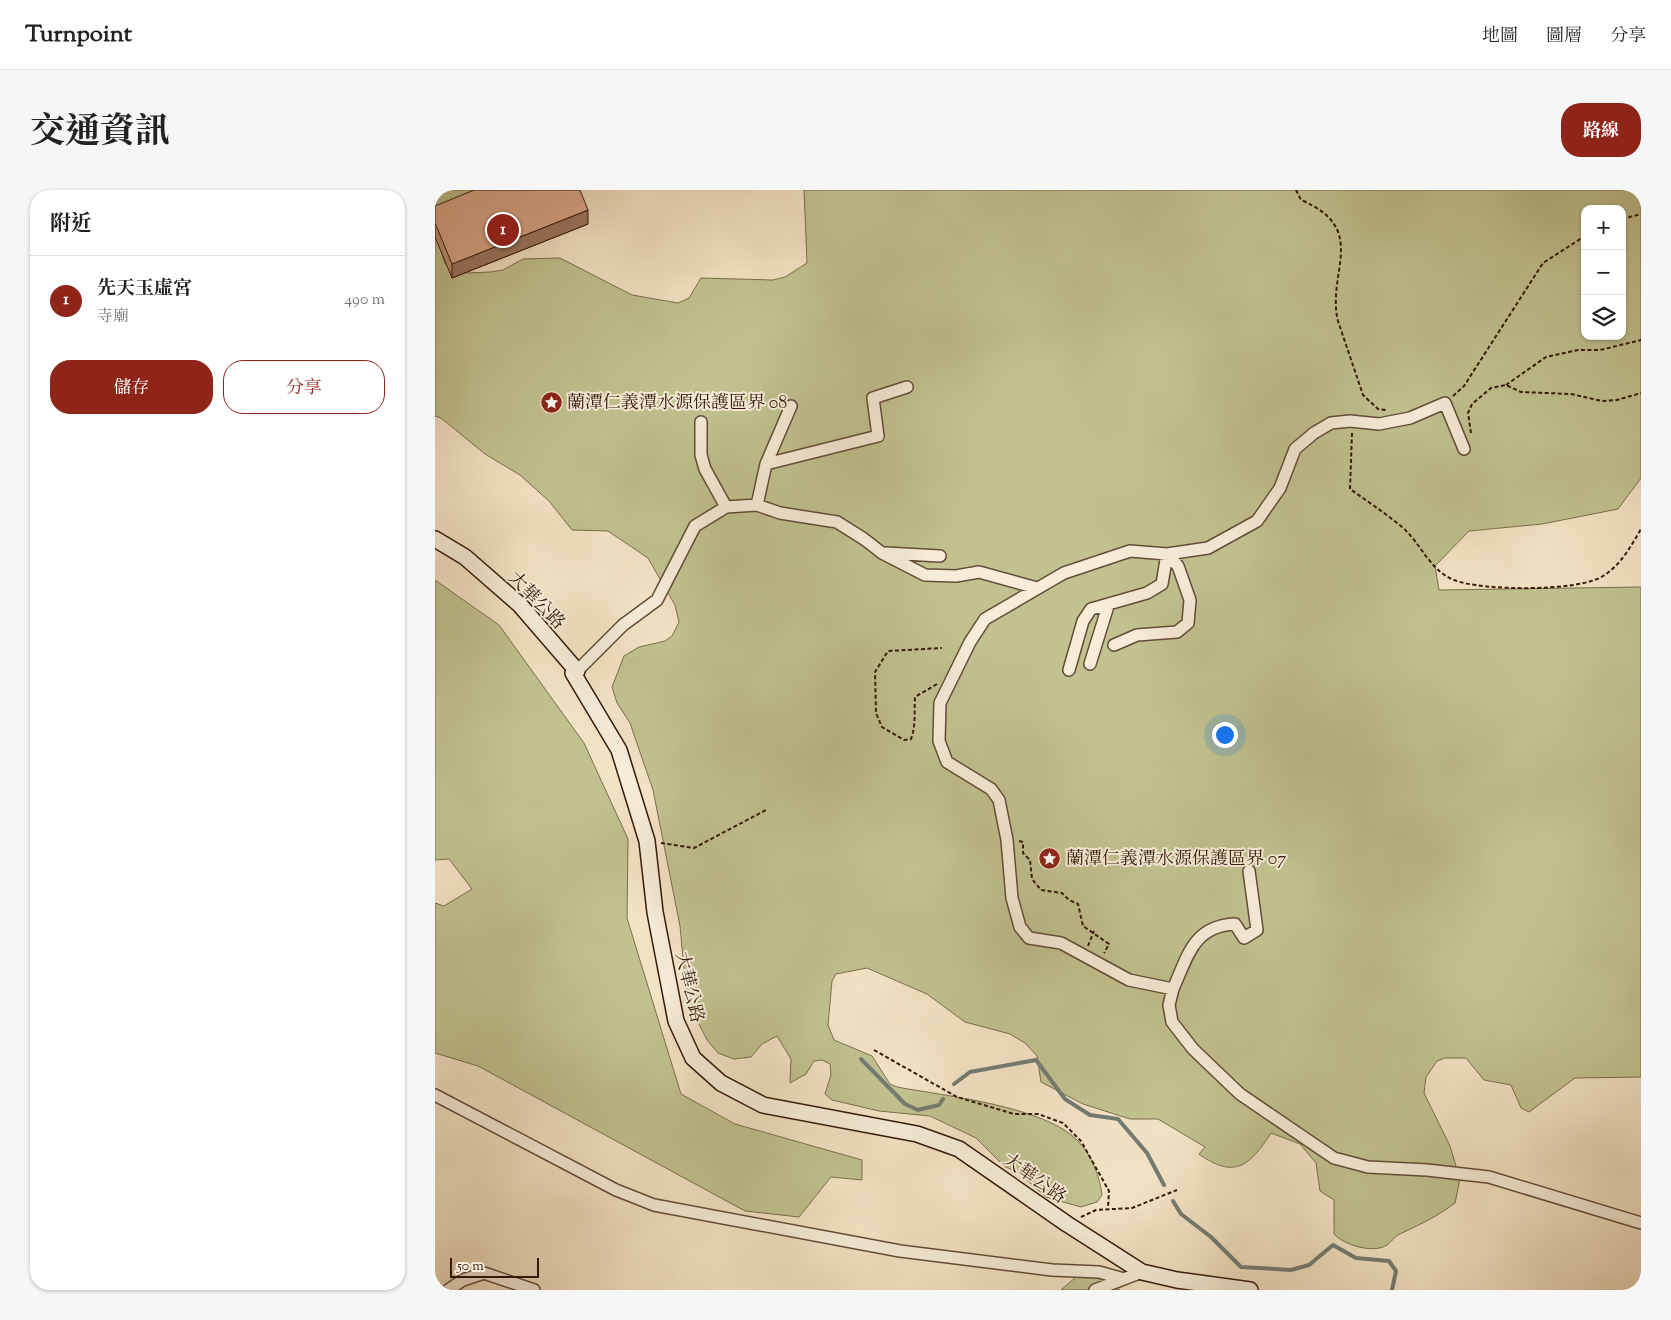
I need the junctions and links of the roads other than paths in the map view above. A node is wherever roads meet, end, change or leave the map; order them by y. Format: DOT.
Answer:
graph roads {
  1 [pos="907,387"];
  2 [pos="791,406"];
  3 [pos="701,422"];
  4 [pos="1465,449"];
  5 [pos="766,464"];
  6 [pos="757,505"];
  7 [pos="725,506"];
  8 [pos="435,539"];
  9 [pos="882,553"];
  10 [pos="1167,554"];
  11 [pos="940,556"];
  12 [pos="1037,588"];
  13 [pos="1108,606"];
  14 [pos="1114,645"];
  15 [pos="1090,664"];
  16 [pos="1069,670"];
  17 [pos="577,671"];
  18 [pos="1249,871"];
  19 [pos="1173,989"];
  20 [pos="435,1095"];
  21 [pos="1641,1223"];
  22 [pos="1142,1272"];
  23 [pos="1124,1279"];
  24 [pos="1176,1285"];
  25 [pos="448,1290"];
  26 [pos="534,1290"];
  27 [pos="1095,1290"];
  28 [pos="1250,1290"];
  1 -- 5 [label="street"];
  2 -- 5 [label="street"];
  3 -- 7 [label="street"];
  4 -- 10 [label="street"];
  5 -- 6 [label="street"];
  6 -- 7 [label="street"];
  6 -- 9 [label="street"];
  7 -- 17 [label="street"];
  8 -- 17 [label="main road, 大華公路"];
  9 -- 11 [label="street"];
  9 -- 12 [label="street"];
  10 -- 12 [label="street"];
  10 -- 13 [label="street"];
  10 -- 14 [label="street"];
  12 -- 19 [label="street"];
  13 -- 15 [label="street"];
  13 -- 16 [label="street"];
  17 -- 22 [label="main road, 大華公路"];
  18 -- 19 [label="street"];
  19 -- 21 [label="street"];
  20 -- 23 [label="street"];
  22 -- 23 [label="street"];
  22 -- 24 [label="main road, 大華公路"];
  23 -- 27 [label="street"];
  24 -- 28 [label="main road, 大華公路"];
  25 -- 26 [label="street"];
}
